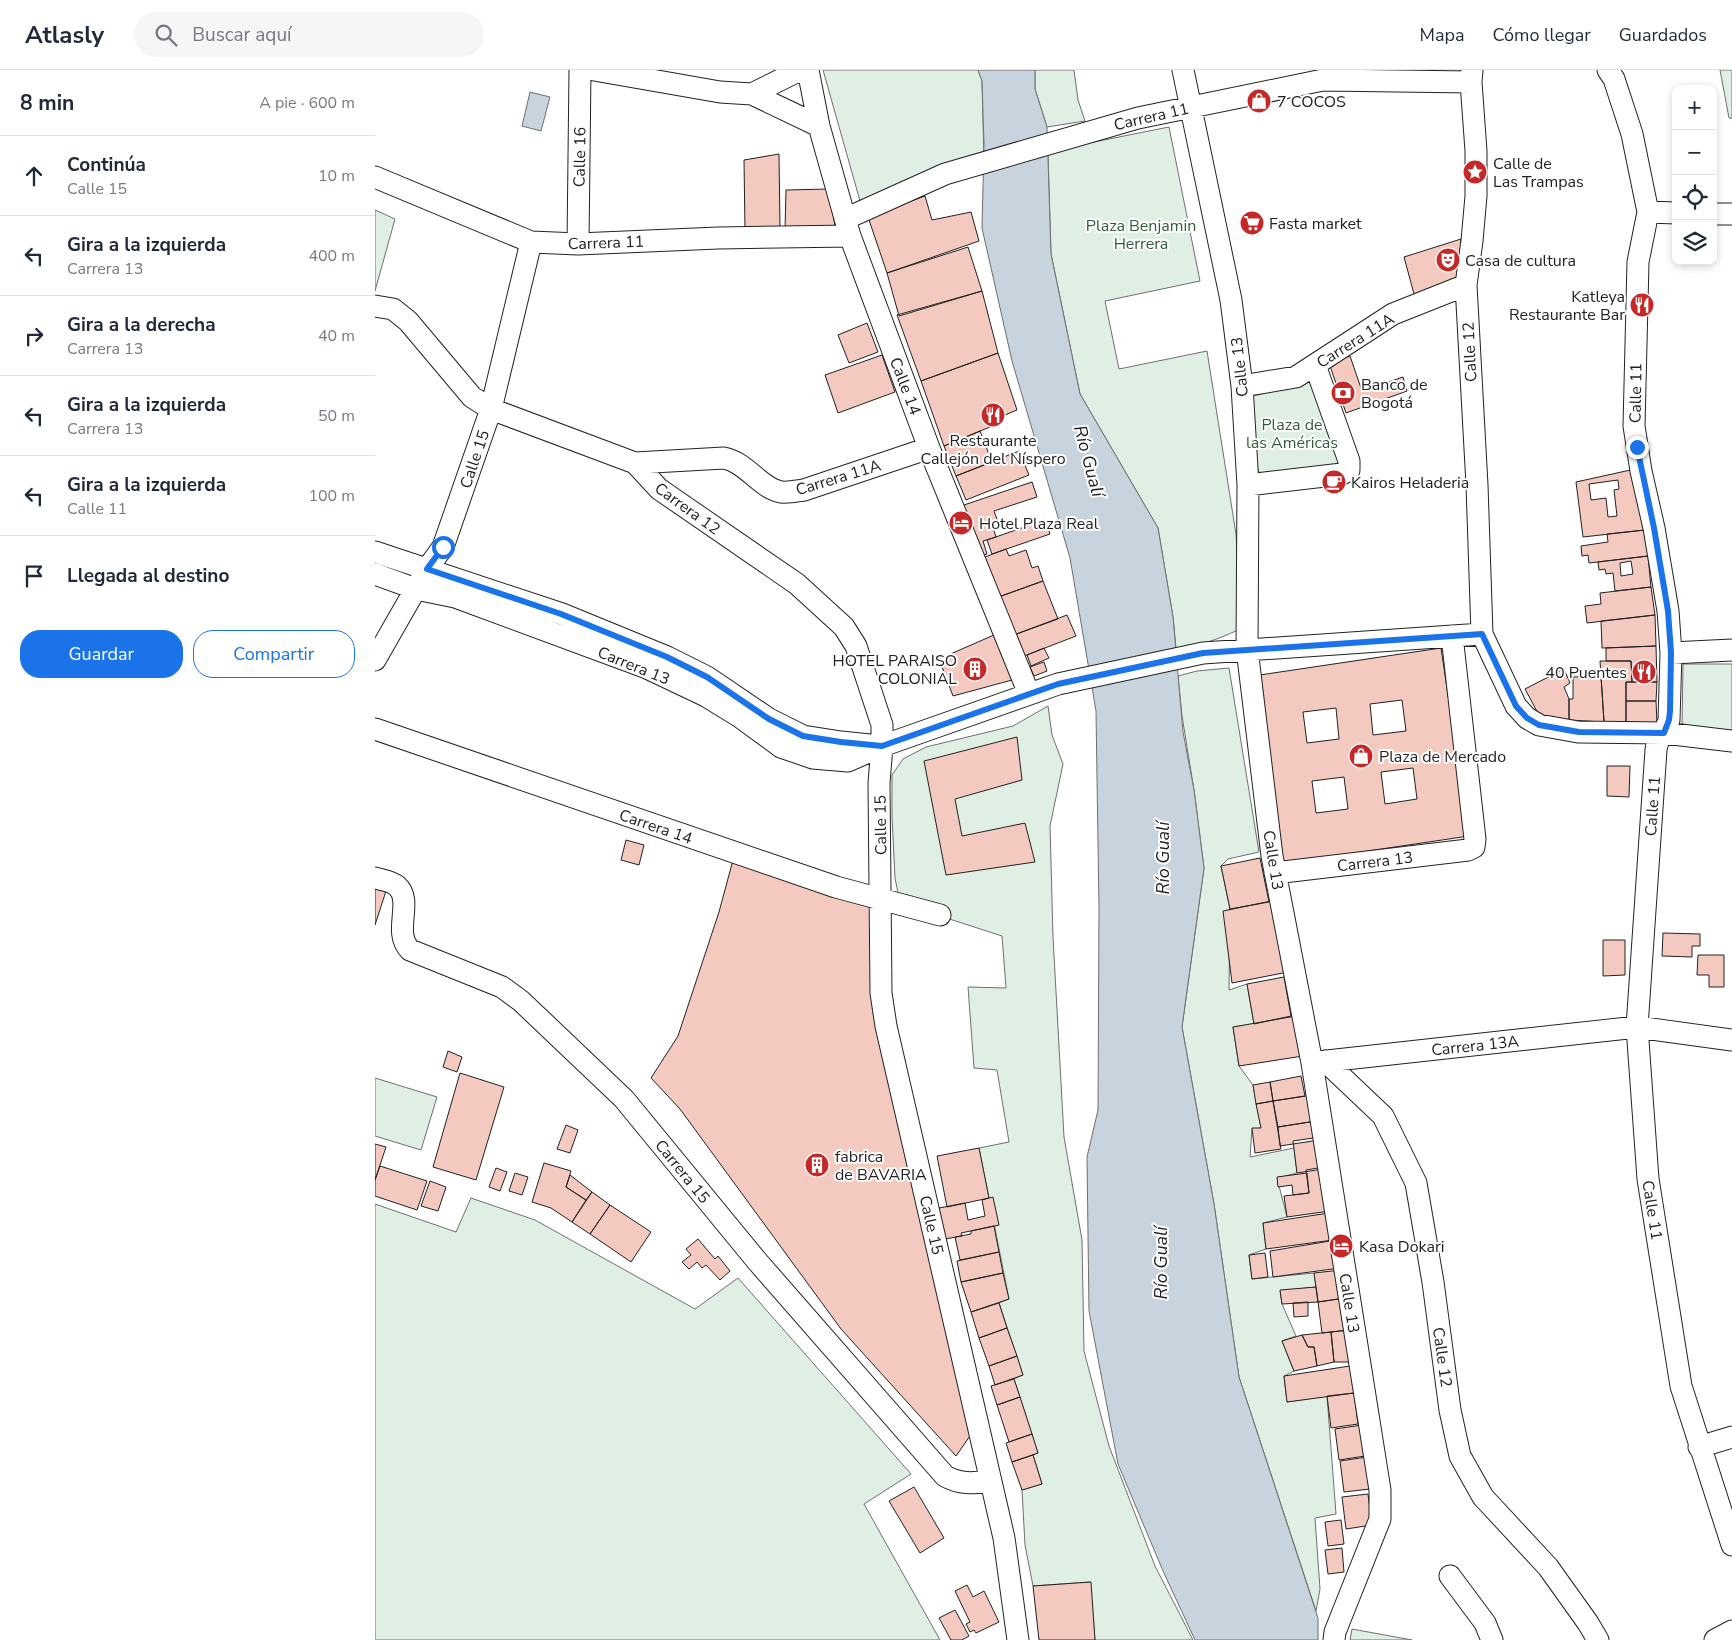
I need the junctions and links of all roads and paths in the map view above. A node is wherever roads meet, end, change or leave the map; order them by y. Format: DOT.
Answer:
graph roads {
  1 [pos="580,70"];
  2 [pos="594,70"];
  3 [pos="800,70"];
  4 [pos="808,70"];
  5 [pos="1183,70"];
  6 [pos="1608,70"];
  7 [pos="1323,75"];
  8 [pos="1471,76"];
  9 [pos="752,94"];
  10 [pos="1192,107"];
  11 [pos="819,126"];
  12 [pos="375,177"];
  13 [pos="1648,212"];
  14 [pos="1672,212"];
  15 [pos="1717,214"];
  16 [pos="1732,214"];
  17 [pos="848,227"];
  18 [pos="531,242"];
  19 [pos="579,244"];
  20 [pos="1466,285"];
  21 [pos="375,306"];
  22 [pos="1315,365"];
  23 [pos="1242,386"];
  24 [pos="491,409"];
  25 [pos="929,448"];
  26 [pos="635,463"];
  27 [pos="1248,485"];
  28 [pos="375,552"];
  29 [pos="427,569"];
  30 [pos="375,574"];
  31 [pos="416,589"];
  32 [pos="1482,634"];
  33 [pos="1452,636"];
  34 [pos="1247,649"];
  35 [pos="1732,650"];
  36 [pos="1671,653"];
  37 [pos="375,660"];
  38 [pos="1029,694"];
  39 [pos="375,729"];
  40 [pos="1664,733"];
  41 [pos="1732,741"];
  42 [pos="882,746"];
  43 [pos="1275,873"];
  44 [pos="375,878"];
  45 [pos="881,900"];
  46 [pos="940,914"];
  47 [pos="1637,1028"];
  48 [pos="1732,1040"];
  49 [pos="1319,1062"];
  50 [pos="1732,1437"];
  51 [pos="1699,1447"];
  52 [pos="991,1481"];
  53 [pos="1732,1545"];
  54 [pos="1450,1576"];
  55 [pos="1732,1631"];
  56 [pos="1018,1640"];
  57 [pos="1334,1640"];
  58 [pos="1492,1640"];
  59 [pos="1598,1640"];
  60 [pos="1715,1640"];
  1 -- 19 [label="street, Calle 16"];
  2 -- 9 [label="street"];
  3 -- 9 [label="street"];
  4 -- 11 [label="street, Calle 14"];
  5 -- 10 [label="street, Calle 13"];
  6 -- 13 [label="street, Calle 11"];
  7 -- 8 [label="street, Carrera 11"];
  7 -- 10 [label="street, Carrera 11"];
  8 -- 20 [label="street, Calle 12"];
  9 -- 11 [label="street"];
  10 -- 17 [label="street, Carrera 11"];
  10 -- 23 [label="street, Calle 13"];
  11 -- 17 [label="street, Calle 14"];
  12 -- 18 [label="street, Carrera 11"];
  13 -- 14 [label="street"];
  13 -- 36 [label="street, Calle 11"];
  15 -- 16 [label="street"];
  17 -- 19 [label="street, Carrera 11"];
  17 -- 25 [label="street, Calle 14"];
  18 -- 19 [label="street, Carrera 11"];
  18 -- 24 [label="street, Calle 15"];
  20 -- 22 [label="street, Carrera 11A"];
  20 -- 32 [label="street, Calle 12"];
  21 -- 24 [label="street, Carrera 12"];
  22 -- 23 [label="street, Carrera 11A"];
  22 -- 27 [label="street"];
  23 -- 27 [label="street, Calle 13"];
  24 -- 26 [label="street, Carrera 12"];
  24 -- 29 [label="street, Calle 15"];
  25 -- 26 [label="street, Carrera 11A"];
  25 -- 38 [label="street, Calle 14"];
  26 -- 42 [label="street, Carrera 12"];
  27 -- 34 [label="street, Calle 13"];
  28 -- 29 [label="street, Carrera 13"];
  29 -- 31 [label="street, Calle 15"];
  29 -- 42 [label="street, Carrera 13"];
  30 -- 31 [label="street, Carrera 13"];
  31 -- 37 [label="street, Calle 15"];
  31 -- 42 [label="street, Carrera 13"];
  32 -- 33 [label="street, Carrera 13"];
  32 -- 40 [label="street"];
  33 -- 34 [label="street, Carrera 13"];
  33 -- 43 [label="street, Carrera 13"];
  34 -- 38 [label="street, Carrera 13"];
  34 -- 43 [label="street, Calle 13"];
  35 -- 36 [label="street"];
  36 -- 40 [label="street, Calle 11"];
  38 -- 42 [label="street, Carrera 13"];
  39 -- 45 [label="street, Carrera 14"];
  40 -- 41 [label="street"];
  40 -- 47 [label="street, Calle 11"];
  42 -- 45 [label="street, Calle 15"];
  43 -- 49 [label="street, Calle 13"];
  44 -- 52 [label="street, Carrera 15"];
  45 -- 46 [label="street, Carrera 14"];
  45 -- 52 [label="street, Calle 15"];
  47 -- 48 [label="street, Carrera 13A"];
  47 -- 49 [label="street, Carrera 13A"];
  47 -- 51 [label="street, Calle 11"];
  49 -- 57 [label="street, Calle 13"];
  49 -- 59 [label="street, Calle 12"];
  50 -- 51 [label="street"];
  51 -- 53 [label="street, Calle 11"];
  52 -- 56 [label="street, Calle 15"];
  54 -- 58 [label="street"];
  55 -- 60 [label="street"];
}
